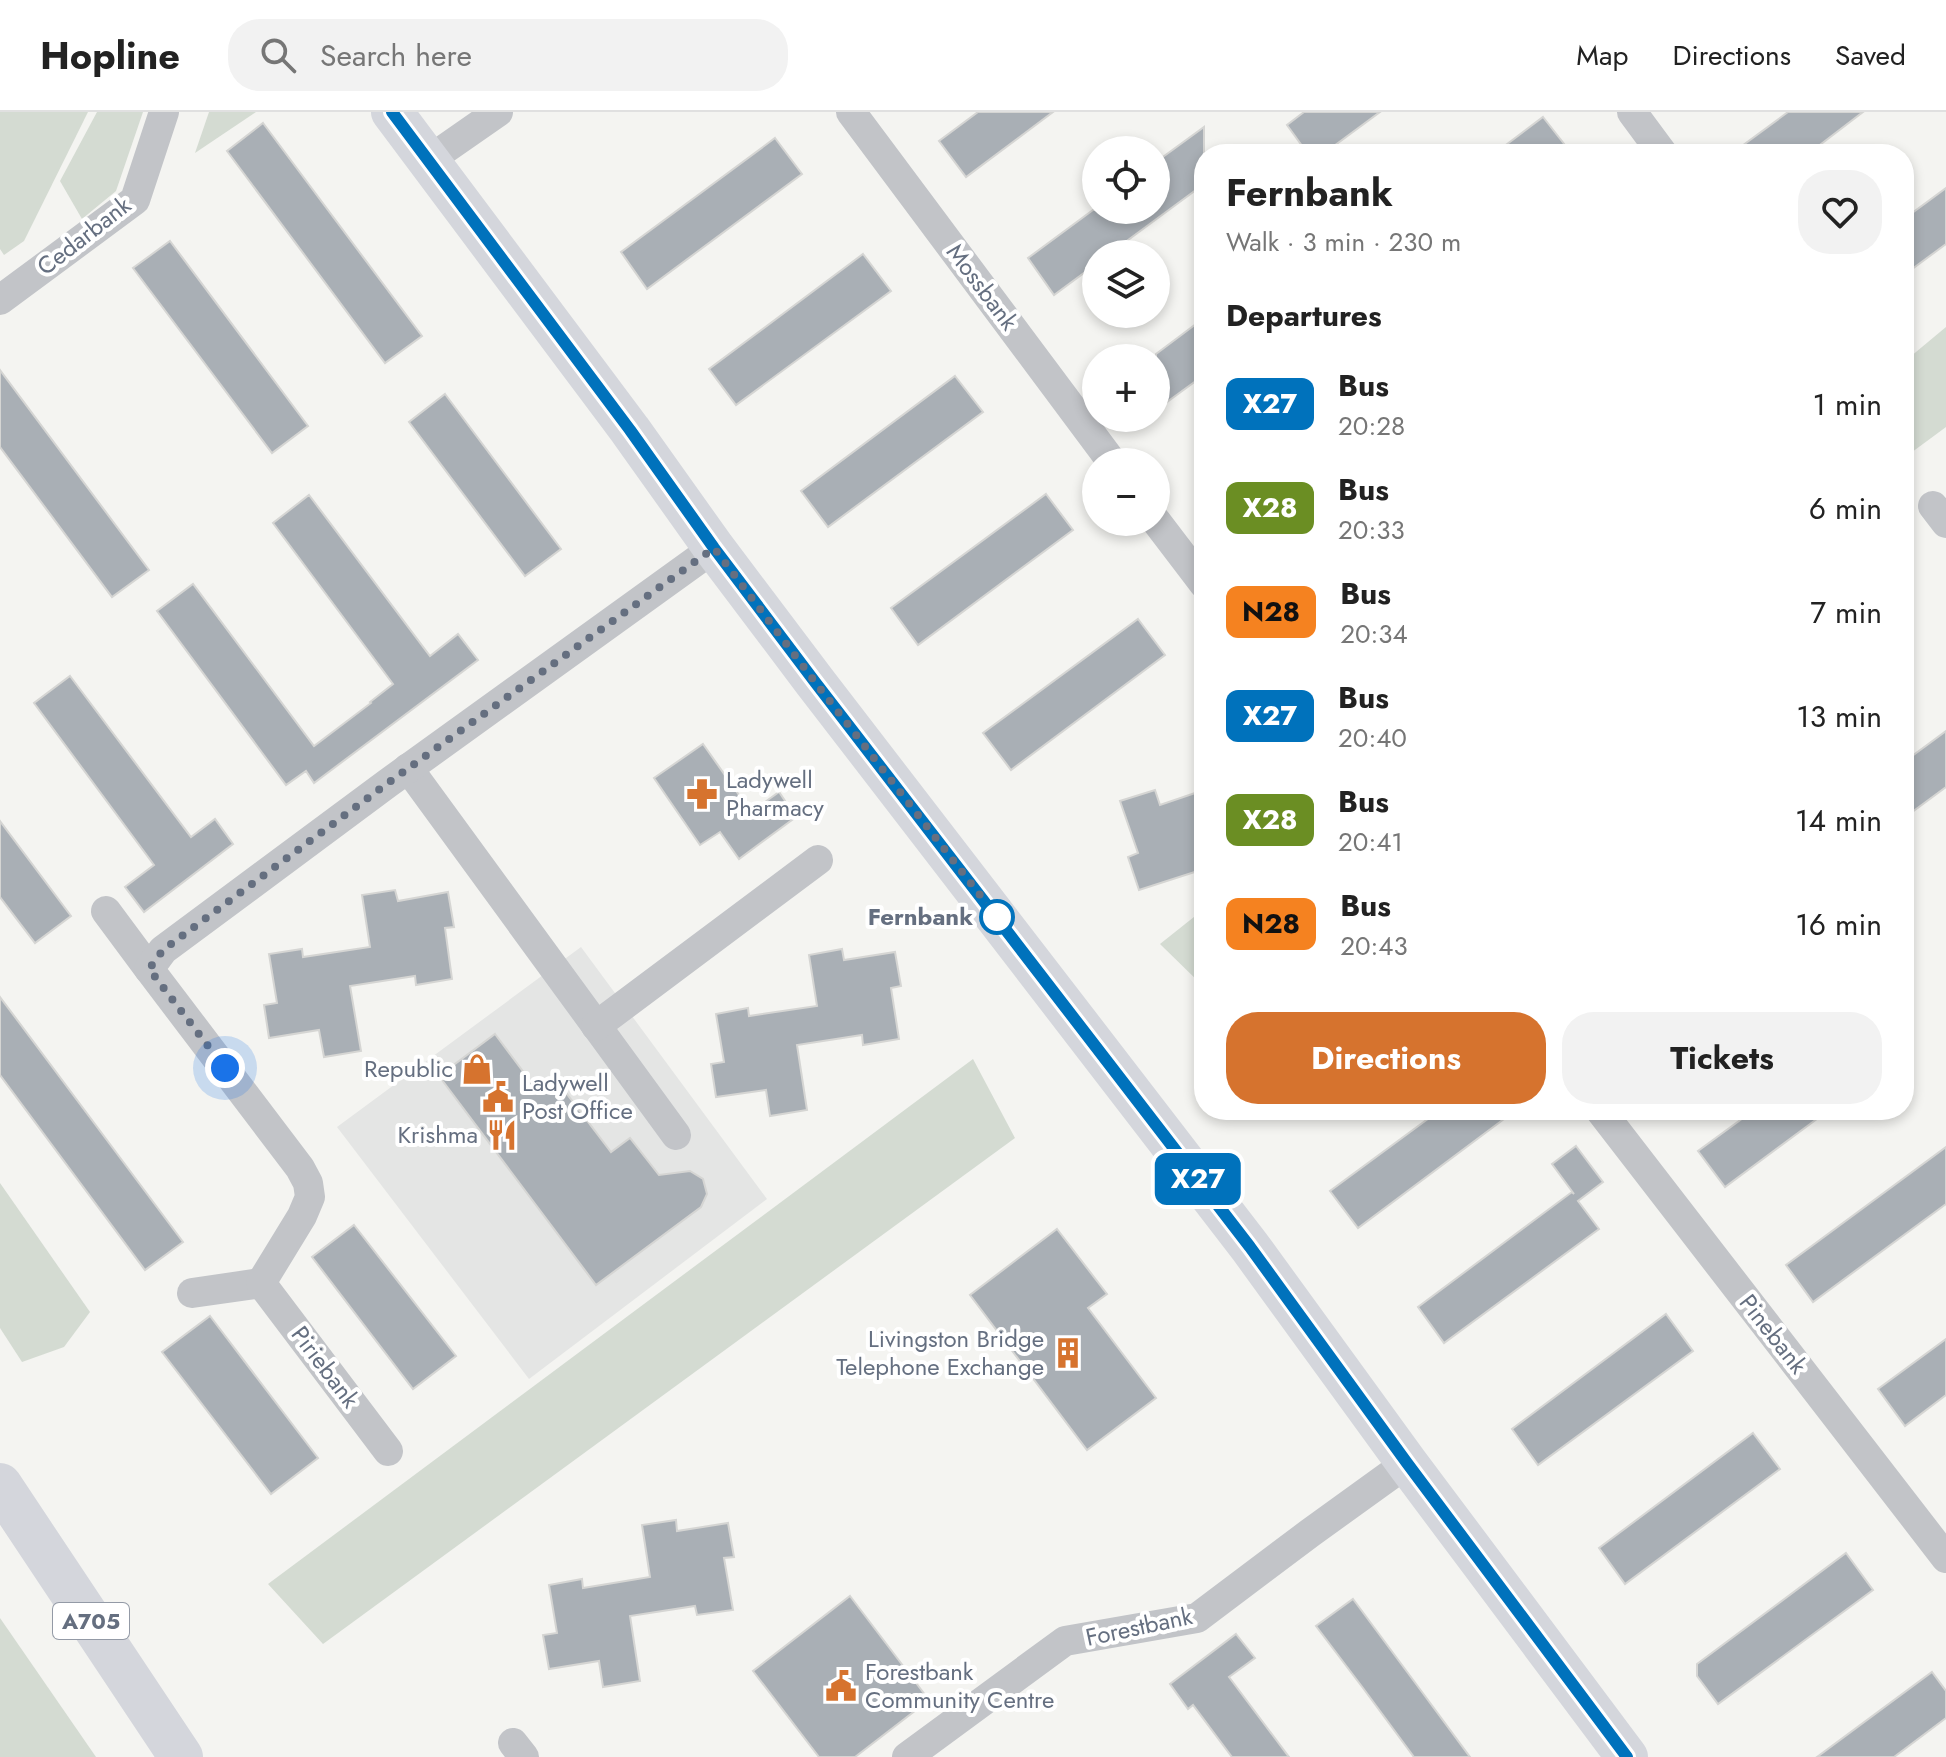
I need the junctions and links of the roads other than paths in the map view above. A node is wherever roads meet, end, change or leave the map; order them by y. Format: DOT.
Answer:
graph roads {
  1 [pos="164,112"];
  2 [pos="392,112"];
  3 [pos="498,112"];
  4 [pos="851,112"];
  5 [pos="1632,112"];
  6 [pos="1656,144"];
  7 [pos="429,160"];
  8 [pos="0,300"];
  9 [pos="1102,448"];
  10 [pos="1167,536"];
  11 [pos="714,548"];
  12 [pos="1194,571"];
  13 [pos="408,768"];
  14 [pos="818,860"];
  15 [pos="106,911"];
  16 [pos="149,969"];
  17 [pos="596,1026"];
  18 [pos="1608,1120"];
  19 [pos="676,1135"];
  20 [pos="261,1283"];
  21 [pos="192,1293"];
  22 [pos="388,1451"];
  23 [pos="1407,1463"];
  24 [pos="0,1485"];
  25 [pos="1946,1558"];
  26 [pos="181,1757"];
  27 [pos="907,1757"];
  28 [pos="1627,1757"];
  1 -- 8 [label="street, Cedarbank"];
  2 -- 7 [label="street"];
  3 -- 7 [label="street"];
  4 -- 9 [label="street, Mossbank"];
  5 -- 6 [label="street"];
  7 -- 11 [label="street"];
  10 -- 12 [label="street"];
  11 -- 13 [label="street"];
  11 -- 23 [label="street"];
  13 -- 16 [label="street"];
  13 -- 17 [label="street"];
  14 -- 17 [label="street"];
  15 -- 16 [label="street"];
  16 -- 20 [label="street"];
  17 -- 19 [label="street"];
  18 -- 25 [label="street, Pinebank"];
  20 -- 21 [label="street"];
  20 -- 22 [label="street, Piriebank"];
  23 -- 27 [label="street, Forestbank"];
  23 -- 28 [label="street"];
  24 -- 26 [label="main road, A705"];
}
